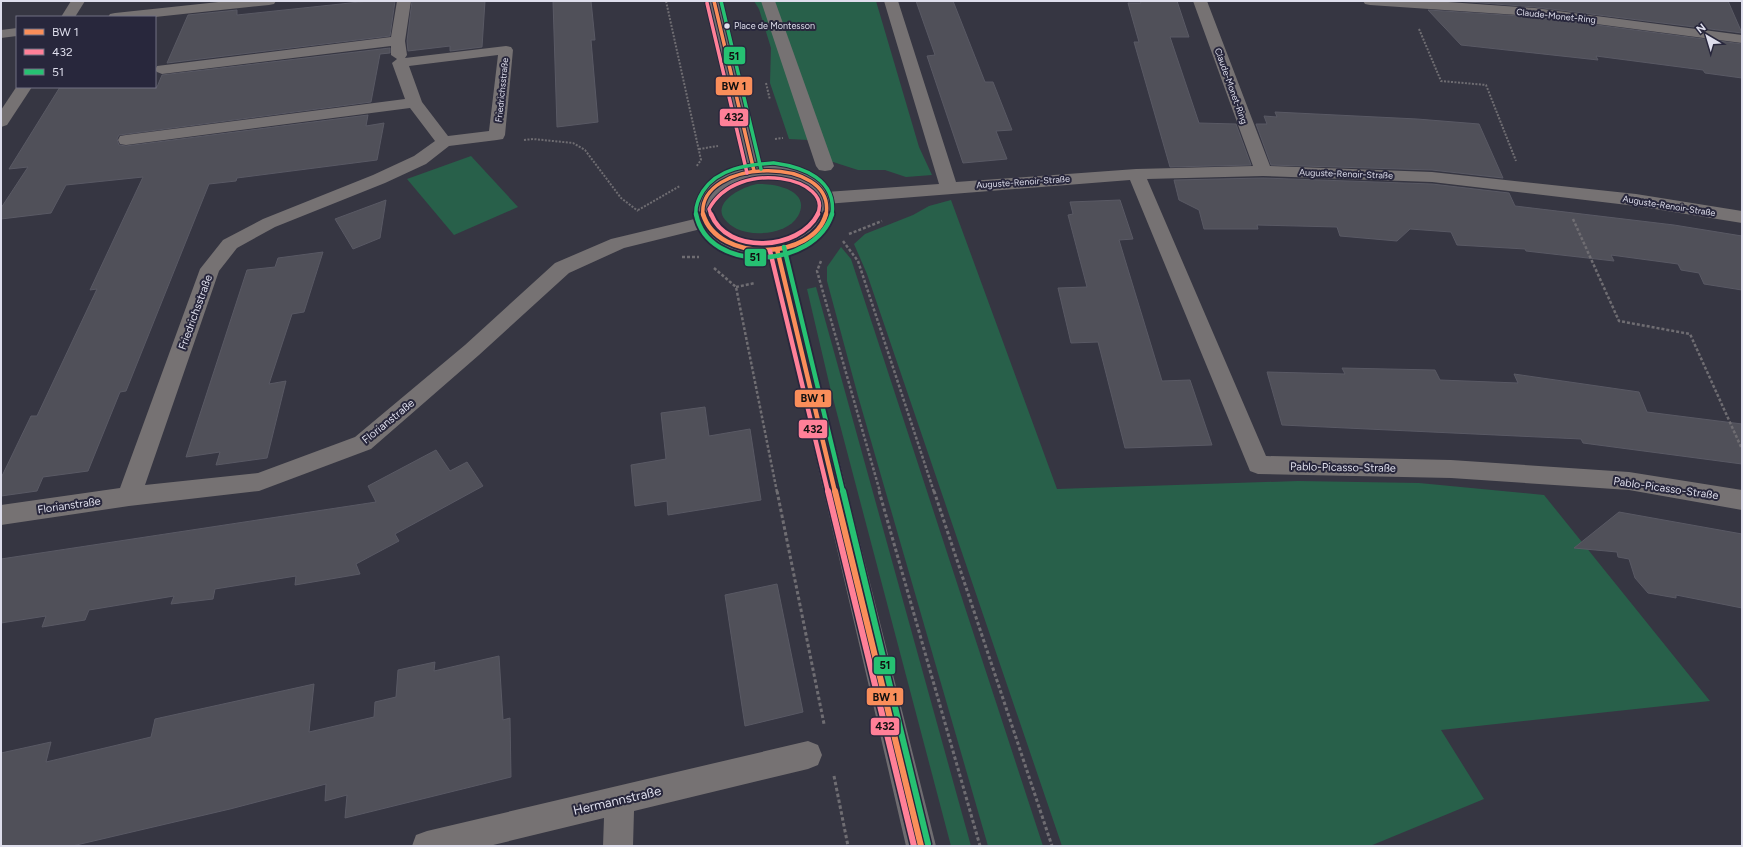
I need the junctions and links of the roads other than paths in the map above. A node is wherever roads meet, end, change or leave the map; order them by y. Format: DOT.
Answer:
graph roads {
  1 [pos="78,1"];
  2 [pos="268,1"];
  3 [pos="404,1"];
  4 [pos="714,1"];
  5 [pos="768,1"];
  6 [pos="891,1"];
  7 [pos="1200,1"];
  8 [pos="1370,1"];
  9 [pos="69,16"];
  10 [pos="125,16"];
  11 [pos="16,32"];
  12 [pos="1,34"];
  13 [pos="1742,39"];
  14 [pos="398,41"];
  15 [pos="400,63"];
  16 [pos="162,69"];
  17 [pos="23,88"];
  18 [pos="414,103"];
  19 [pos="1,122"];
  20 [pos="126,140"];
  21 [pos="444,142"];
  22 [pos="825,166"];
  23 [pos="754,171"];
  24 [pos="1262,171"];
  25 [pos="1136,174"];
  26 [pos="949,188"];
  27 [pos="826,198"];
  28 [pos="1742,217"];
  29 [pos="703,223"];
  30 [pos="777,249"];
  31 [pos="129,496"];
  32 [pos="1742,500"];
  33 [pos="1,515"];
  34 [pos="808,755"];
  35 [pos="620,799"];
  36 [pos="427,846"];
  37 [pos="618,846"];
  38 [pos="921,846"];
  1 -- 9 [label="street"];
  2 -- 10 [label="street"];
  3 -- 14 [label="street"];
  4 -- 23 [label="main road"];
  5 -- 22 [label="street"];
  6 -- 26 [label="street"];
  7 -- 24 [label="street, Claude-Monet-Ring"];
  8 -- 13 [label="street, Claude-Monet-Ring"];
  11 -- 12 [label="street"];
  14 -- 15 [label="street"];
  14 -- 16 [label="street"];
  15 -- 18 [label="street"];
  15 -- 21 [label="street, Friedrichsstraße"];
  17 -- 19 [label="street"];
  18 -- 20 [label="street"];
  18 -- 21 [label="street"];
  21 -- 31 [label="street, Friedrichsstraße"];
  23 -- 27 [label="main road"];
  23 -- 29 [label="main road"];
  24 -- 25 [label="street, Auguste-Renoir-Straße"];
  24 -- 28 [label="street, Auguste-Renoir-Straße"];
  25 -- 26 [label="street, Auguste-Renoir-Straße"];
  25 -- 32 [label="street, Pablo-Picasso-Straße"];
  26 -- 27 [label="street, Auguste-Renoir-Straße"];
  27 -- 30 [label="main road"];
  29 -- 30 [label="main road"];
  29 -- 31 [label="street, Florianstraße"];
  30 -- 38 [label="main road"];
  31 -- 33 [label="street, Florianstraße"];
  34 -- 35 [label="street, Hermannstraße"];
  35 -- 36 [label="street, Hermannstraße"];
  35 -- 37 [label="street"];
}
